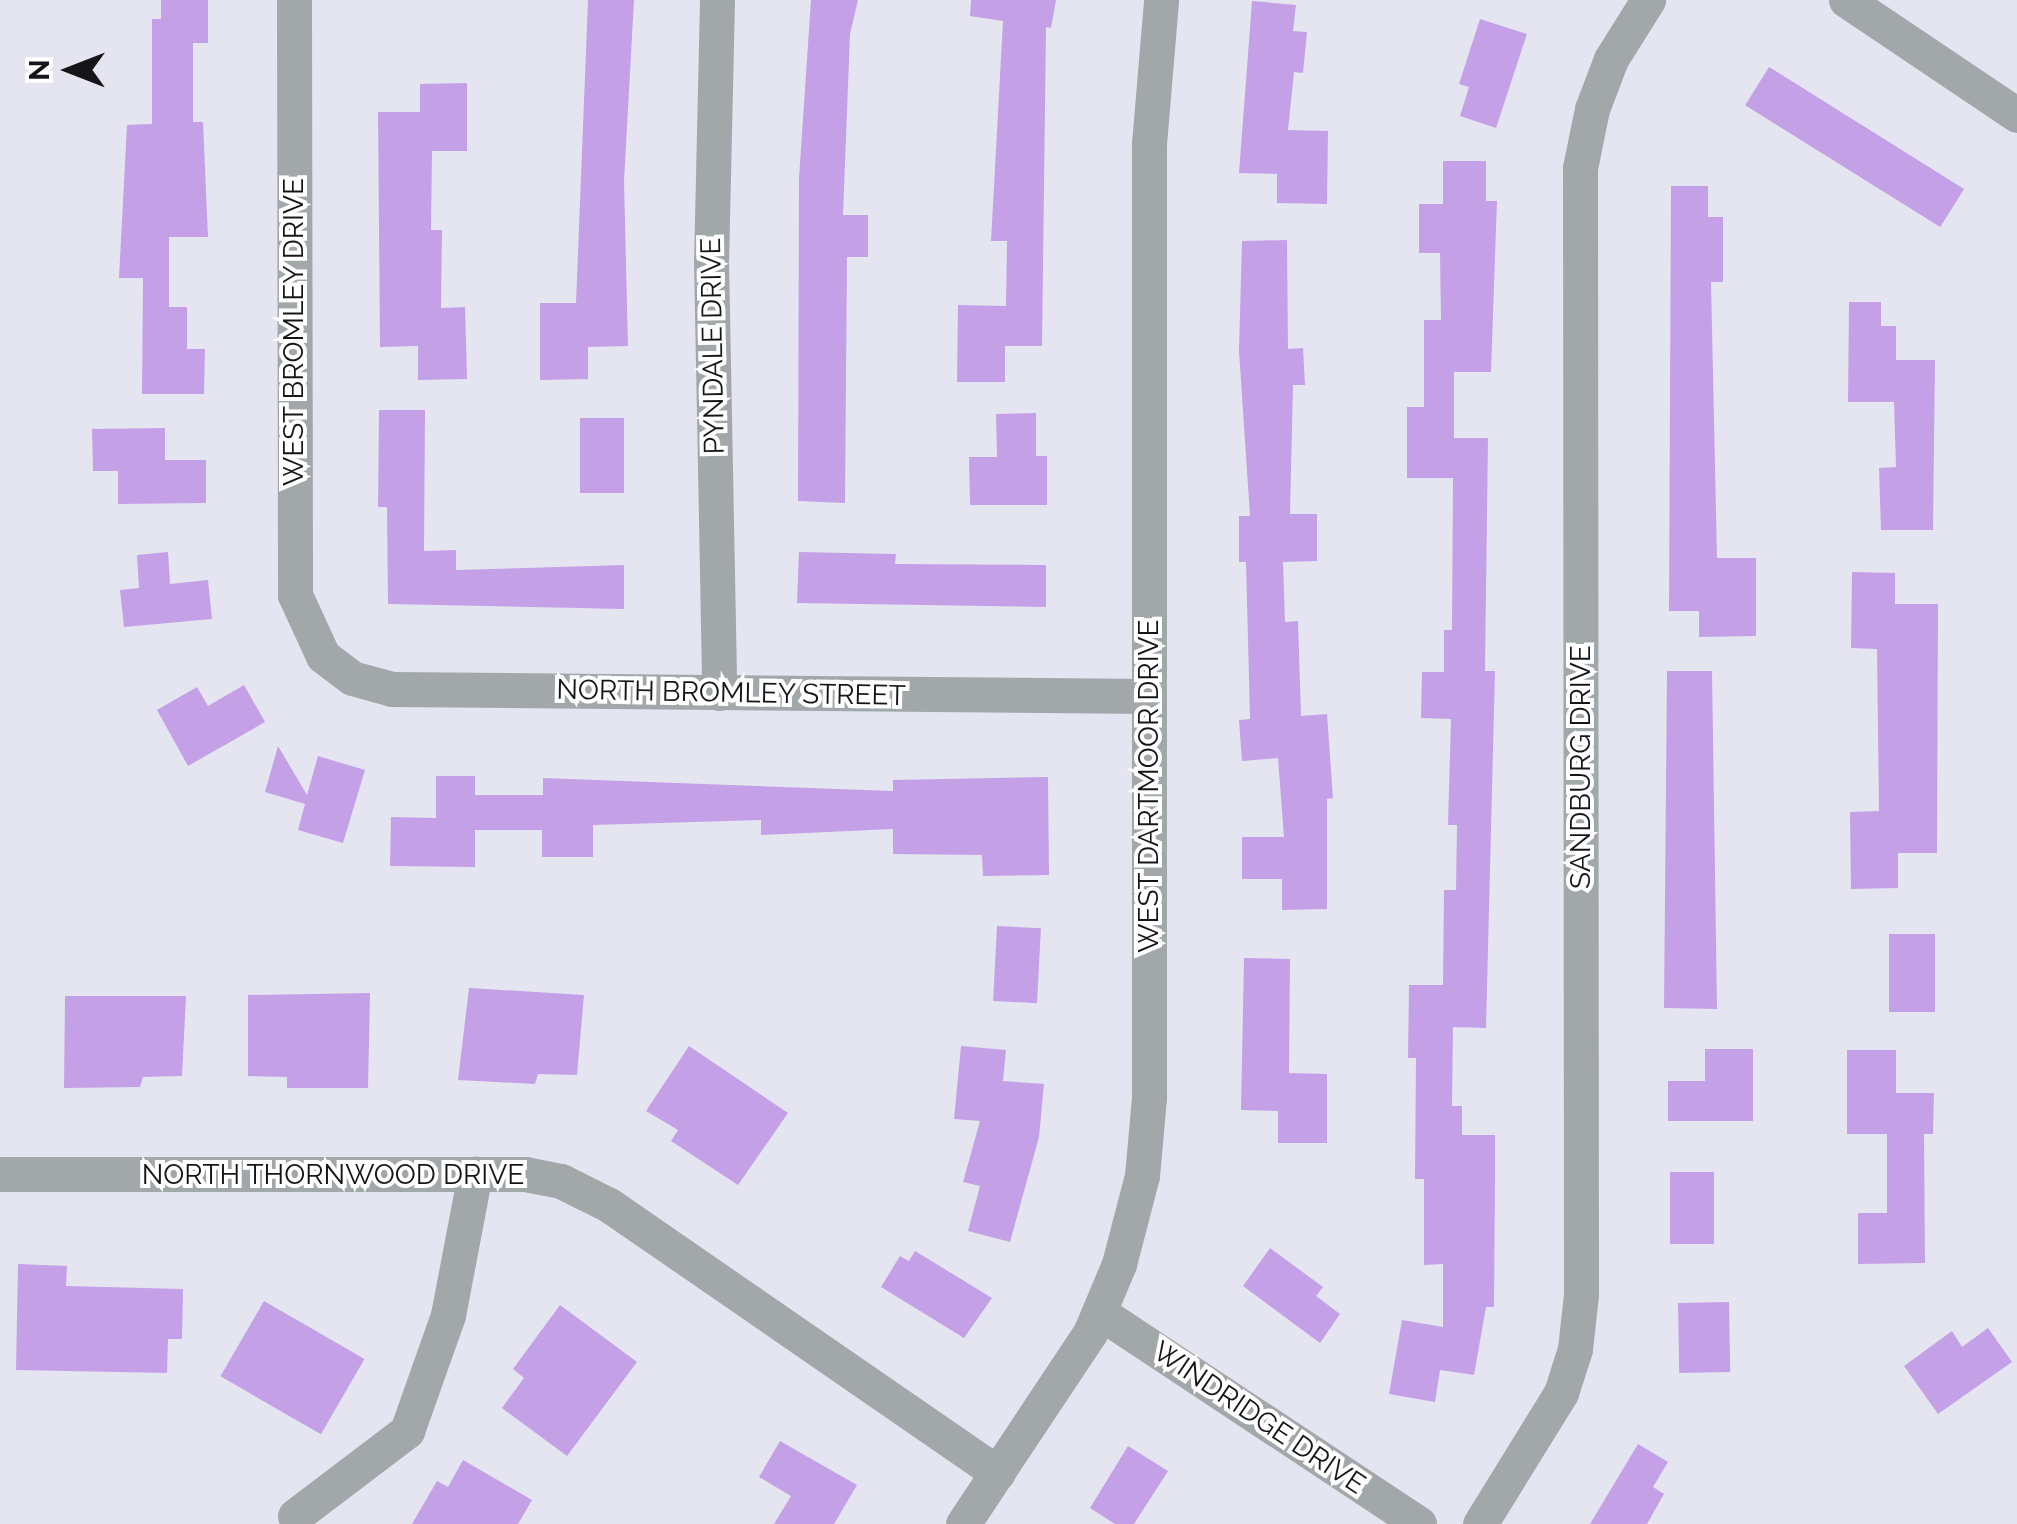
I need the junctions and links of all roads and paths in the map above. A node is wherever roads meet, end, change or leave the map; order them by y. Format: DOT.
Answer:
graph roads {
  1 [pos="294,0"];
  2 [pos="717,0"];
  3 [pos="1161,0"];
  4 [pos="1648,0"];
  5 [pos="1846,0"];
  6 [pos="2017,115"];
  7 [pos="323,656"];
  8 [pos="719,693"];
  9 [pos="1148,696"];
  10 [pos="0,1174"];
  11 [pos="474,1174"];
  12 [pos="1100,1312"];
  13 [pos="997,1472"];
  14 [pos="294,1516"];
  15 [pos="963,1524"];
  16 [pos="1419,1524"];
  17 [pos="1480,1524"];
  1 -- 7 [label="street, WEST BROMLEY DRIVE"];
  2 -- 8 [label="street, PYNDALE DRIVE"];
  3 -- 9 [label="street, WEST DARTMOOR DRIVE"];
  4 -- 17 [label="street, SANDBURG DRIVE"];
  5 -- 6 [label="street"];
  7 -- 8 [label="street, NORTH BROMLEY STREET"];
  8 -- 9 [label="street, NORTH BROMLEY STREET"];
  9 -- 12 [label="street, WEST DARTMOOR DRIVE"];
  10 -- 11 [label="street, NORTH THORNWOOD DRIVE"];
  11 -- 13 [label="street, NORTH THORNWOOD DRIVE"];
  11 -- 14 [label="street"];
  12 -- 13 [label="street, WEST DARTMOOR DRIVE"];
  12 -- 16 [label="street, WINDRIDGE DRIVE"];
  13 -- 15 [label="street, WEST DARTMOOR DRIVE"];
}
